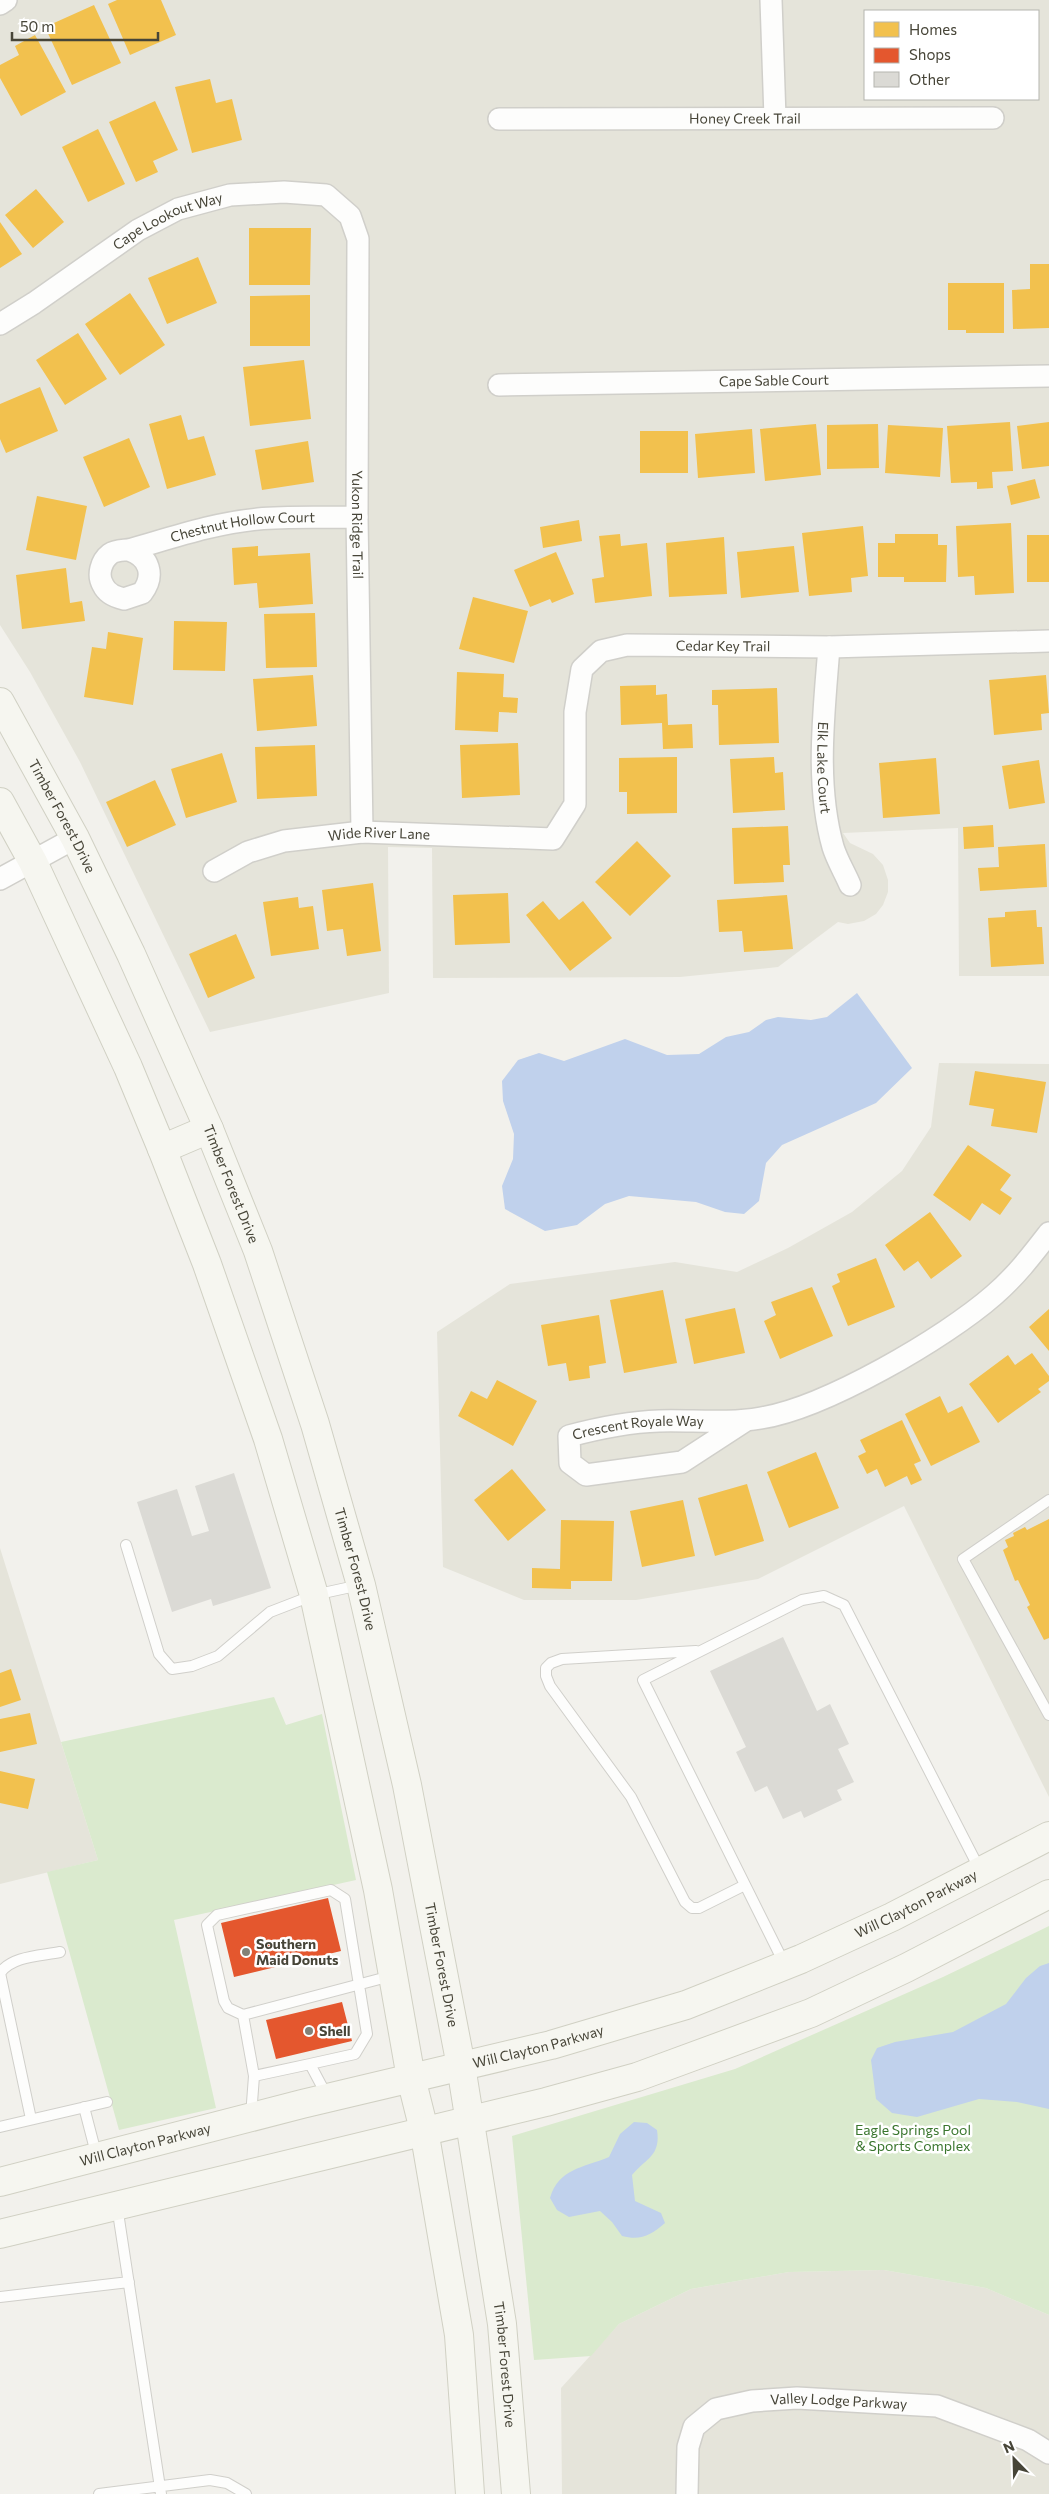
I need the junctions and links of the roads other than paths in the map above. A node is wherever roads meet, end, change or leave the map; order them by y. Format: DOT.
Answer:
graph roads {
  1 [pos="6,0"];
  2 [pos="771,0"];
  3 [pos="0,4"];
  4 [pos="775,118"];
  5 [pos="992,118"];
  6 [pos="499,119"];
  7 [pos="350,216"];
  8 [pos="0,324"];
  9 [pos="1049,376"];
  10 [pos="499,385"];
  11 [pos="357,517"];
  12 [pos="129,550"];
  13 [pos="1049,641"];
  14 [pos="829,647"];
  15 [pos="0,702"];
  16 [pos="0,802"];
  17 [pos="362,832"];
  18 [pos="75,838"];
  19 [pos="553,839"];
  20 [pos="33,862"];
  21 [pos="214,871"];
  22 [pos="0,879"];
  23 [pos="850,885"];
  24 [pos="209,1129"];
  25 [pos="162,1149"];
  26 [pos="1049,1233"];
  27 [pos="745,1421"];
  28 [pos="1049,1500"];
  29 [pos="126,1545"];
  30 [pos="361,1585"];
  31 [pos="314,1595"];
  32 [pos="702,1650"];
  33 [pos="1049,1715"];
  34 [pos="1049,1836"];
  35 [pos="981,1871"];
  36 [pos="745,1885"];
  37 [pos="1049,1894"];
  38 [pos="60,1952"];
  39 [pos="785,1966"];
  40 [pos="394,1975"];
  41 [pos="358,1985"];
  42 [pos="243,2015"];
  43 [pos="310,2064"];
  44 [pos="461,2066"];
  45 [pos="254,2076"];
  46 [pos="411,2078"];
  47 [pos="329,2099"];
  48 [pos="107,2102"];
  49 [pos="84,2107"];
  50 [pos="250,2118"];
  51 [pos="31,2120"];
  52 [pos="469,2121"];
  53 [pos="0,2127"];
  54 [pos="424,2130"];
  55 [pos="98,2158"];
  56 [pos="0,2182"];
  57 [pos="117,2205"];
  58 [pos="0,2234"];
  59 [pos="129,2282"];
  60 [pos="0,2297"];
  61 [pos="1049,2453"];
  62 [pos="161,2490"];
  63 [pos="99,2494"];
  64 [pos="246,2494"];
  65 [pos="470,2494"];
  66 [pos="516,2494"];
  67 [pos="687,2494"];
  1 -- 3 [label="street"];
  2 -- 4 [label="street"];
  4 -- 5 [label="street, Honey Creek Trail"];
  4 -- 6 [label="street, Honey Creek Trail"];
  7 -- 8 [label="street, Cape Lookout Way"];
  7 -- 11 [label="street, Yukon Ridge Trail"];
  9 -- 10 [label="street, Cape Sable Court"];
  11 -- 12 [label="street, Chestnut Hollow Court"];
  11 -- 17 [label="street, Yukon Ridge Trail"];
  13 -- 14 [label="street, Cedar Key Trail"];
  14 -- 19 [label="street, Cedar Key Trail"];
  14 -- 23 [label="street, Elk Lake Court"];
  15 -- 18 [label="main road, Timber Forest Drive"];
  16 -- 20 [label="main road"];
  17 -- 19 [label="street, Wide River Lane"];
  17 -- 21 [label="street, Wide River Lane"];
  18 -- 20 [label="street"];
  18 -- 24 [label="main road, Timber Forest Drive"];
  20 -- 22 [label="street"];
  20 -- 25 [label="main road"];
  24 -- 25 [label="main road"];
  24 -- 30 [label="main road, Timber Forest Drive"];
  25 -- 31 [label="main road"];
  26 -- 27 [label="street, Crescent Royale Way"];
  27 -- 27 [label="street, Crescent Royale Way"];
  28 -- 33 [label="lane"];
  29 -- 31 [label="lane"];
  30 -- 31 [label="lane"];
  30 -- 44 [label="main road, Timber Forest Drive"];
  31 -- 40 [label="main road"];
  32 -- 35 [label="lane"];
  32 -- 36 [label="lane"];
  32 -- 36 [label="lane"];
  34 -- 35 [label="main road, Will Clayton Parkway"];
  35 -- 39 [label="main road, Will Clayton Parkway"];
  36 -- 39 [label="lane"];
  37 -- 52 [label="main road"];
  38 -- 51 [label="lane"];
  39 -- 44 [label="main road, Will Clayton Parkway"];
  40 -- 41 [label="lane"];
  40 -- 46 [label="main road"];
  41 -- 42 [label="lane"];
  41 -- 42 [label="lane"];
  41 -- 43 [label="lane"];
  42 -- 45 [label="lane"];
  43 -- 45 [label="lane"];
  43 -- 47 [label="lane"];
  44 -- 46 [label="main road, Will Clayton Parkway"];
  44 -- 52 [label="main road, Timber Forest Drive"];
  45 -- 50 [label="lane"];
  46 -- 47 [label="main road, Will Clayton Parkway"];
  46 -- 54 [label="main road"];
  47 -- 50 [label="main road, Will Clayton Parkway"];
  48 -- 49 [label="lane"];
  49 -- 51 [label="lane"];
  49 -- 55 [label="lane"];
  50 -- 55 [label="main road, Will Clayton Parkway"];
  51 -- 53 [label="lane"];
  52 -- 54 [label="main road"];
  52 -- 66 [label="main road, Timber Forest Drive"];
  54 -- 57 [label="main road"];
  54 -- 65 [label="main road"];
  55 -- 56 [label="main road, Will Clayton Parkway"];
  57 -- 58 [label="main road"];
  57 -- 59 [label="lane"];
  59 -- 60 [label="lane"];
  59 -- 62 [label="lane"];
  61 -- 67 [label="street, Valley Lodge Parkway"];
  62 -- 63 [label="lane"];
  62 -- 64 [label="lane"];
}
